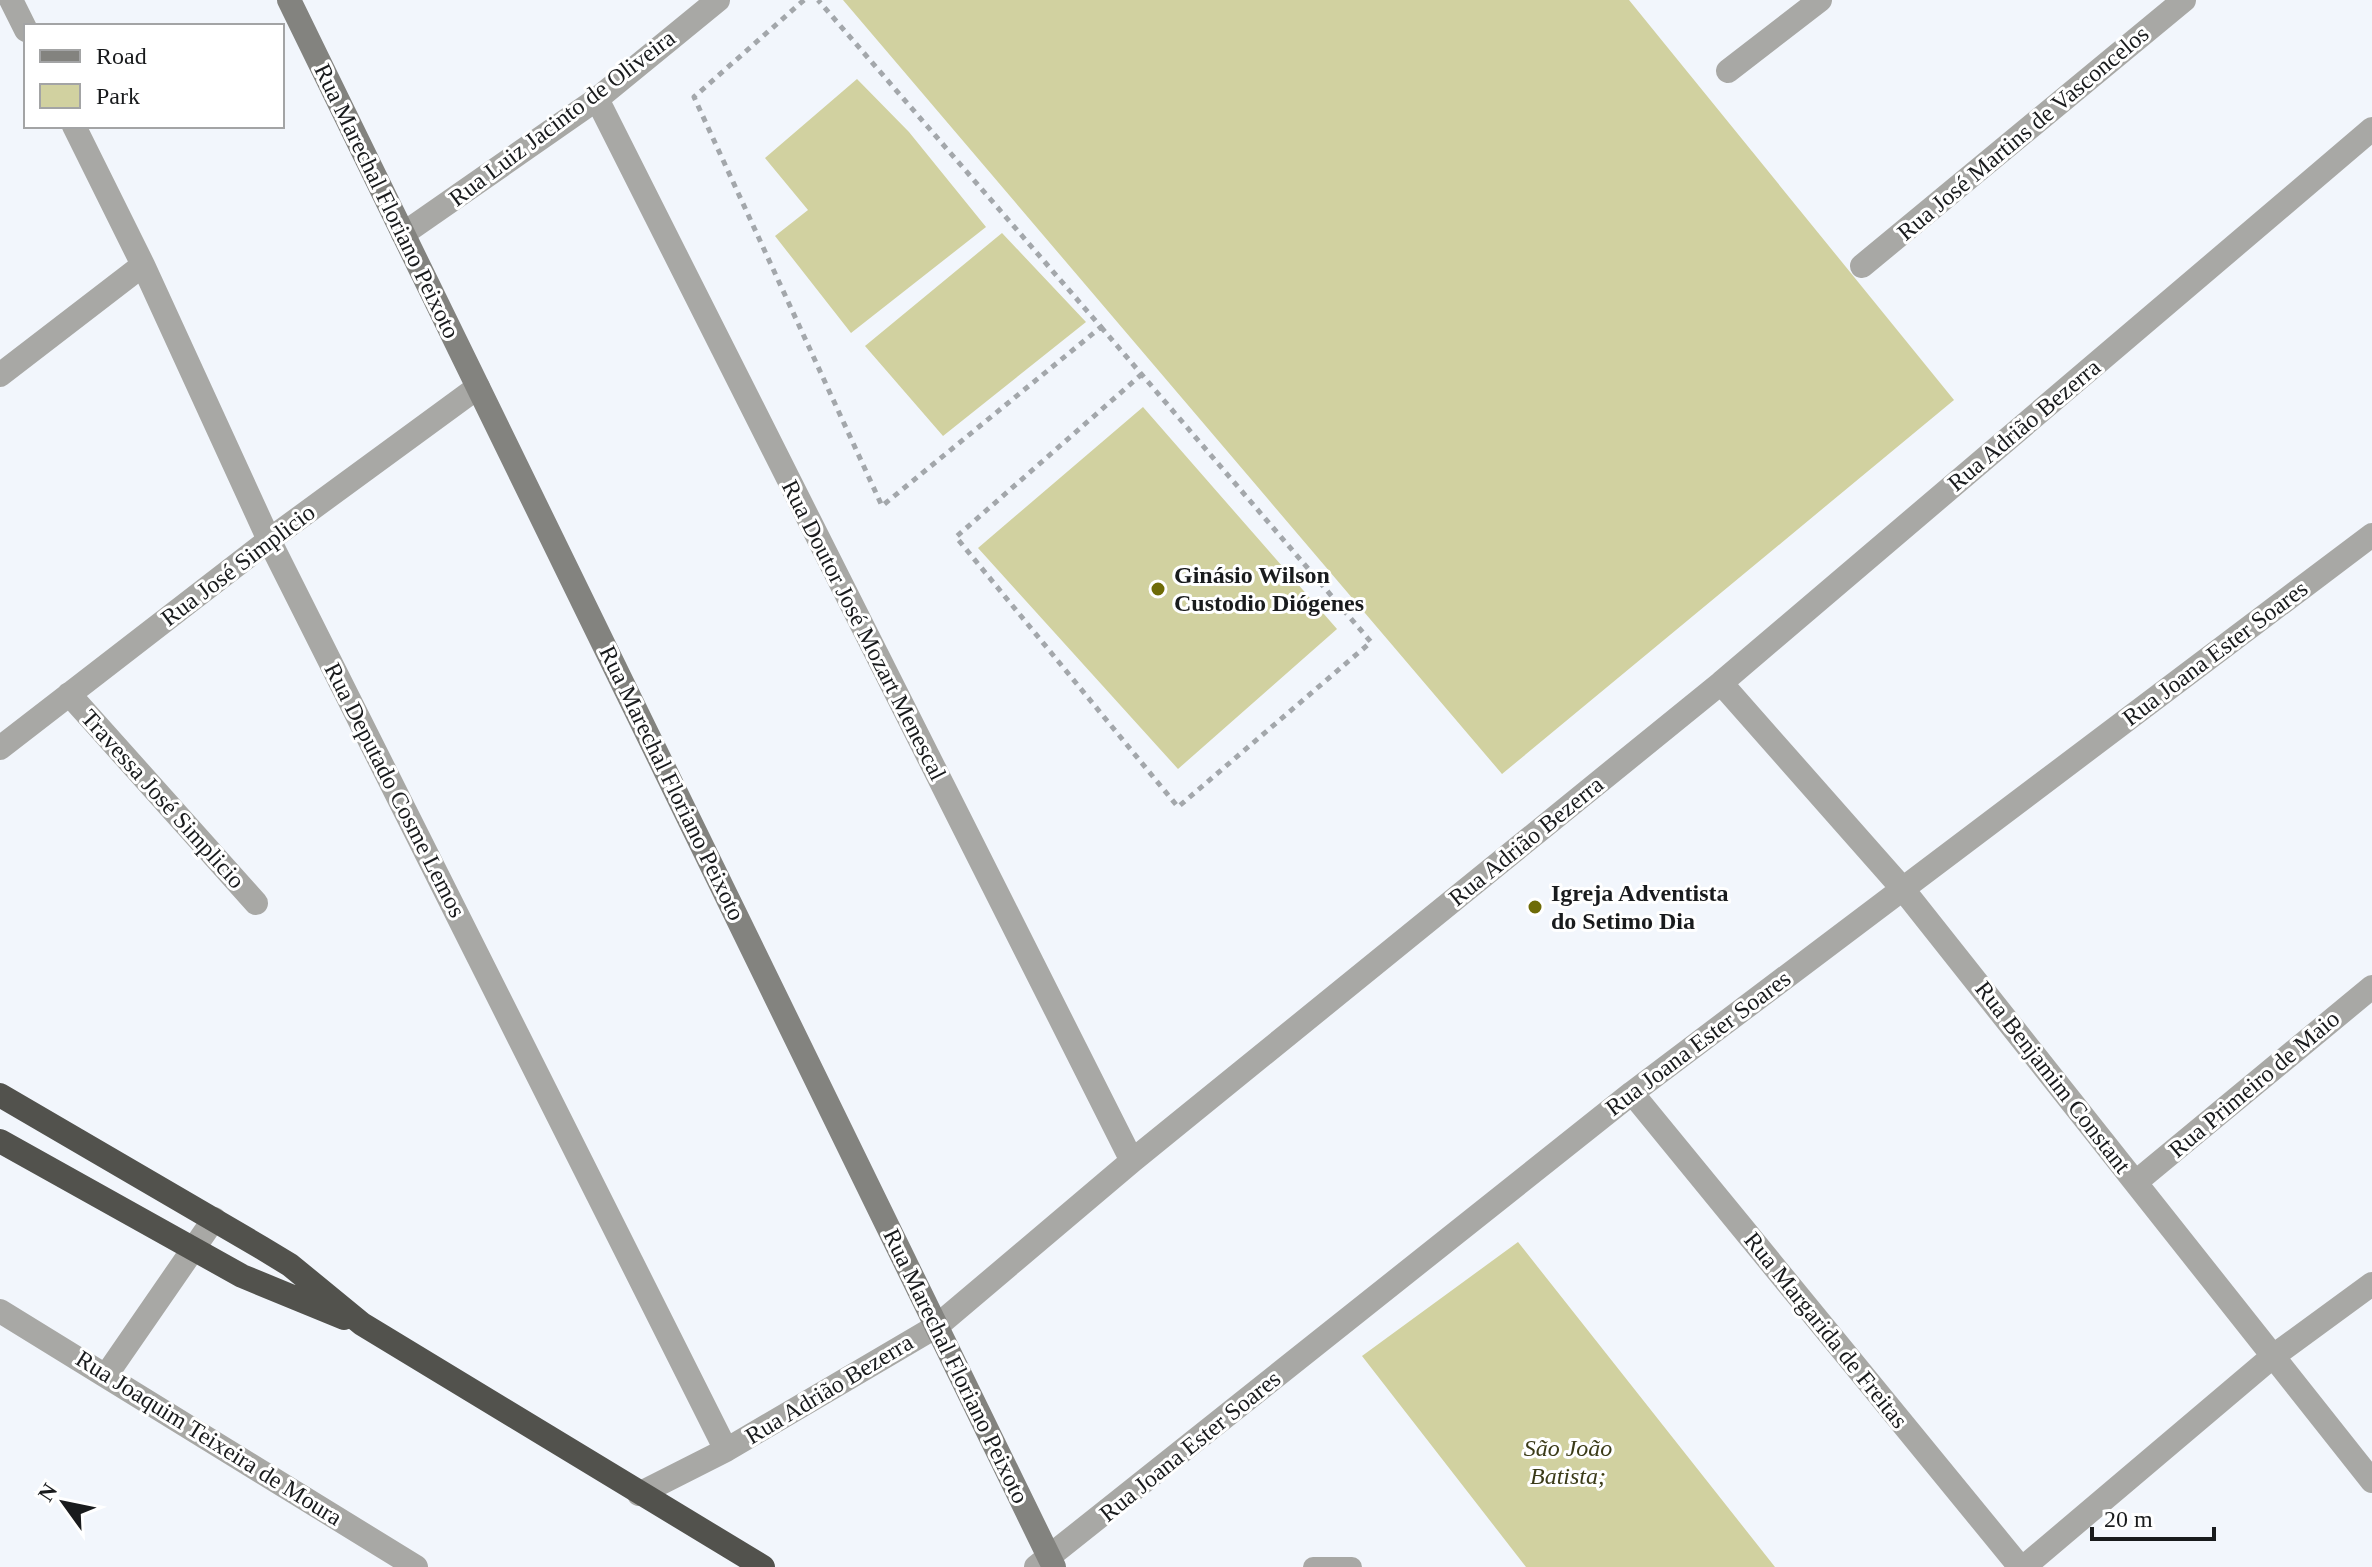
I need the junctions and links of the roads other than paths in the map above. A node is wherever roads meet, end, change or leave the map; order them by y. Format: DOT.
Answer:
graph roads {
  1 [pos="718,0"];
  2 [pos="1820,0"];
  3 [pos="2184,0"];
  4 [pos="293,2"];
  5 [pos="8,5"];
  6 [pos="24,27"];
  7 [pos="1728,71"];
  8 [pos="597,99"];
  9 [pos="75,128"];
  10 [pos="2372,129"];
  11 [pos="403,234"];
  12 [pos="143,265"];
  13 [pos="1862,266"];
  14 [pos="0,375"];
  15 [pos="478,387"];
  16 [pos="2372,535"];
  17 [pos="269,540"];
  18 [pos="1721,683"];
  19 [pos="69,694"];
  20 [pos="0,748"];
  21 [pos="1902,888"];
  22 [pos="256,903"];
  23 [pos="2372,987"];
  24 [pos="1632,1093"];
  25 [pos="0,1095"];
  26 [pos="0,1141"];
  27 [pos="1132,1161"];
  28 [pos="2136,1182"];
  29 [pos="214,1219"];
  30 [pos="193,1250"];
  31 [pos="2372,1284"];
  32 [pos="0,1311"];
  33 [pos="362,1324"];
  34 [pos="937,1326"];
  35 [pos="2272,1357"];
  36 [pos="107,1374"];
  37 [pos="726,1450"];
  38 [pos="2372,1481"];
  39 [pos="639,1494"];
  40 [pos="1046,1564"];
  41 [pos="416,1567"];
  42 [pos="763,1567"];
  43 [pos="1313,1567"];
  44 [pos="1352,1567"];
  45 [pos="2022,1567"];
  1 -- 8 [label="street, Rua Luiz Jacinto de Oliveira"];
  2 -- 7 [label="street"];
  3 -- 13 [label="street, Rua José Martins de Vasconcelos"];
  4 -- 11 [label="street, Rua Marechal Floriano Peixoto"];
  5 -- 6 [label="street"];
  8 -- 11 [label="street, Rua Luiz Jacinto de Oliveira"];
  8 -- 27 [label="street, Rua Doutor José Mozart Menescal"];
  9 -- 12 [label="street, Rua Deputado Cosme Lemos"];
  10 -- 18 [label="street, Rua Adrião Bezerra"];
  11 -- 15 [label="street, Rua Marechal Floriano Peixoto"];
  12 -- 14 [label="street"];
  12 -- 17 [label="street, Rua Deputado Cosme Lemos"];
  15 -- 17 [label="street, Rua José Simplicio"];
  15 -- 34 [label="street, Rua Marechal Floriano Peixoto"];
  16 -- 21 [label="street, Rua Joana Ester Soares"];
  17 -- 19 [label="street, Rua José Simplicio"];
  17 -- 37 [label="street, Rua Deputado Cosme Lemos"];
  18 -- 21 [label="street, Rua Benjamim Constant"];
  18 -- 27 [label="street, Rua Adrião Bezerra"];
  19 -- 20 [label="street, Rua José Simplicio"];
  19 -- 22 [label="street, Travessa José Simplicio"];
  21 -- 24 [label="street, Rua Joana Ester Soares"];
  21 -- 28 [label="street, Rua Benjamim Constant"];
  23 -- 28 [label="street, Rua Primeiro de Maio"];
  24 -- 40 [label="street, Rua Joana Ester Soares"];
  24 -- 45 [label="street, Rua Margarida de Freitas"];
  25 -- 29 [label="highway"];
  26 -- 30 [label="highway"];
  27 -- 34 [label="street, Rua Adrião Bezerra"];
  28 -- 35 [label="street, Rua Benjamim Constant"];
  29 -- 30 [label="street"];
  29 -- 33 [label="highway"];
  30 -- 33 [label="highway"];
  30 -- 36 [label="street"];
  31 -- 35 [label="street"];
  32 -- 36 [label="street, Rua Joaquim Teixeira de Moura"];
  33 -- 39 [label="highway"];
  34 -- 37 [label="street, Rua Adrião Bezerra"];
  34 -- 40 [label="street, Rua Marechal Floriano Peixoto"];
  35 -- 38 [label="street, Rua Benjamim Constant"];
  35 -- 45 [label="street"];
  36 -- 41 [label="street, Rua Joaquim Teixeira de Moura"];
  37 -- 39 [label="street, Rua Adrião Bezerra"];
  39 -- 42 [label="highway"];
  43 -- 44 [label="lane"];
}
